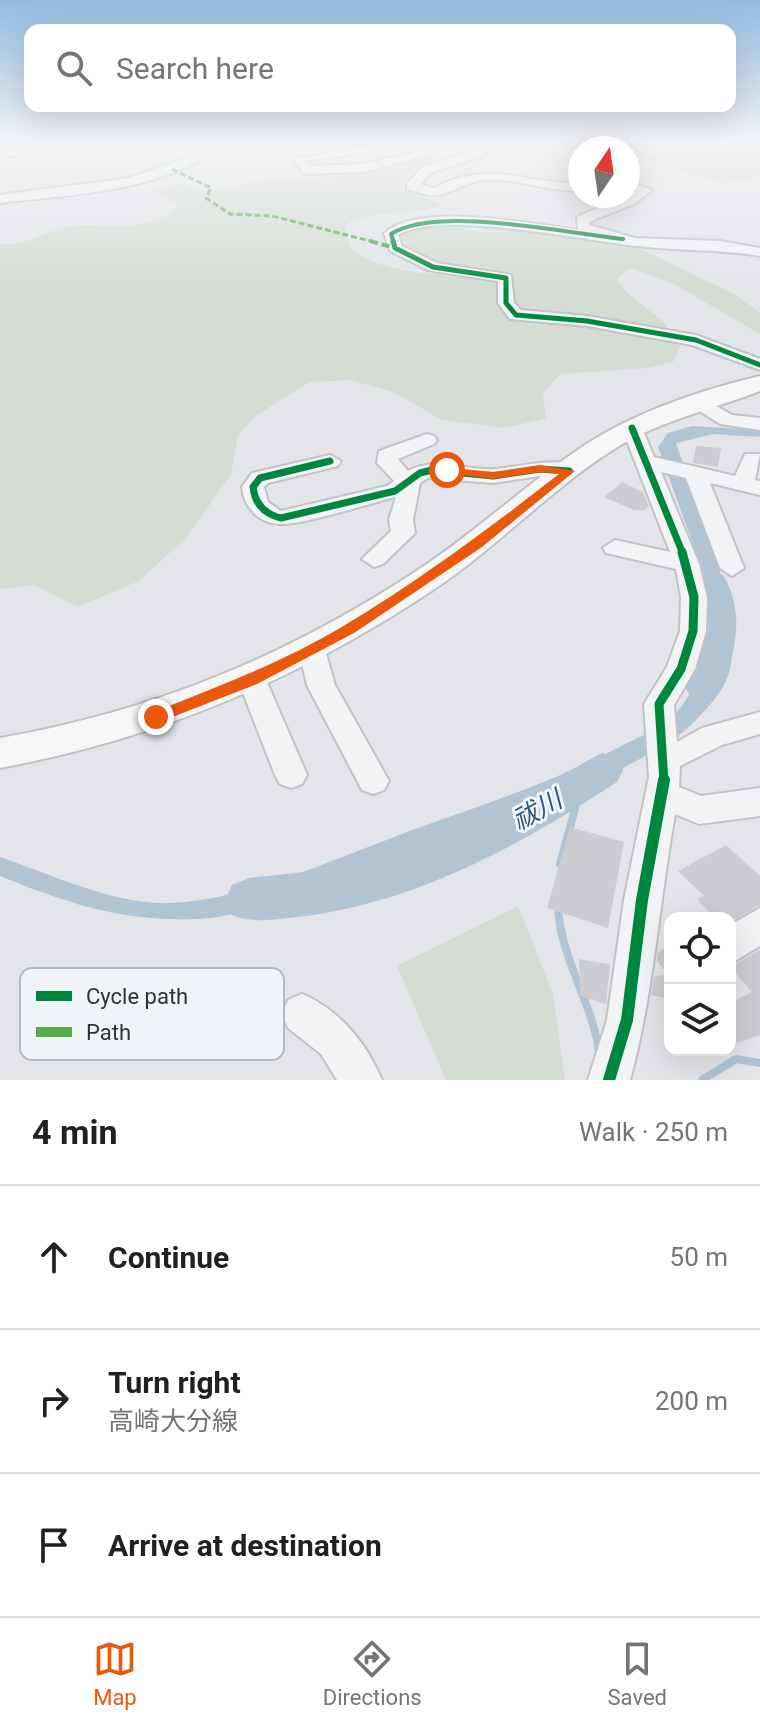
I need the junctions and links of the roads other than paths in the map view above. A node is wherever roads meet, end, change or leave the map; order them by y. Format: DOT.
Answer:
graph roads {
  1 [pos="69,189"];
  2 [pos="0,199"];
  3 [pos="607,208"];
  4 [pos="623,239"];
  5 [pos="760,252"];
  6 [pos="760,365"];
  7 [pos="760,383"];
  8 [pos="699,402"];
  9 [pos="760,424"];
  10 [pos="632,428"];
  11 [pos="427,440"];
  12 [pos="753,459"];
  13 [pos="330,461"];
  14 [pos="652,463"];
  15 [pos="569,471"];
  16 [pos="690,471"];
  17 [pos="410,481"];
  18 [pos="752,485"];
  19 [pos="615,548"];
  20 [pos="374,559"];
  21 [pos="687,564"];
  22 [pos="732,568"];
  23 [pos="313,650"];
  24 [pos="252,680"];
  25 [pos="760,723"];
  26 [pos="662,744"];
  27 [pos="0,753"];
  28 [pos="291,775"];
  29 [pos="373,781"];
  30 [pos="662,794"];
  31 [pos="760,802"];
  32 [pos="760,925"];
  33 [pos="736,942"];
  34 [pos="302,1014"];
  35 [pos="361,1080"];
  36 [pos="609,1080"];
  1 -- 2 [label="street"];
  3 -- 4 [label="street"];
  4 -- 5 [label="street"];
  4 -- 6 [label="street"];
  7 -- 8 [label="main road"];
  8 -- 9 [label="street"];
  8 -- 10 [label="main road"];
  10 -- 14 [label="street"];
  10 -- 15 [label="main road"];
  11 -- 17 [label="street"];
  12 -- 18 [label="street"];
  13 -- 17 [label="street"];
  14 -- 16 [label="street"];
  14 -- 21 [label="street"];
  15 -- 17 [label="street"];
  15 -- 23 [label="main road"];
  16 -- 18 [label="street"];
  16 -- 22 [label="street"];
  17 -- 20 [label="street"];
  19 -- 21 [label="street"];
  21 -- 26 [label="street"];
  23 -- 24 [label="main road"];
  23 -- 29 [label="street"];
  24 -- 27 [label="main road"];
  24 -- 28 [label="street"];
  25 -- 26 [label="street"];
  26 -- 30 [label="street"];
  30 -- 31 [label="street"];
  30 -- 36 [label="street"];
  32 -- 33 [label="street"];
  34 -- 35 [label="street"];
}
